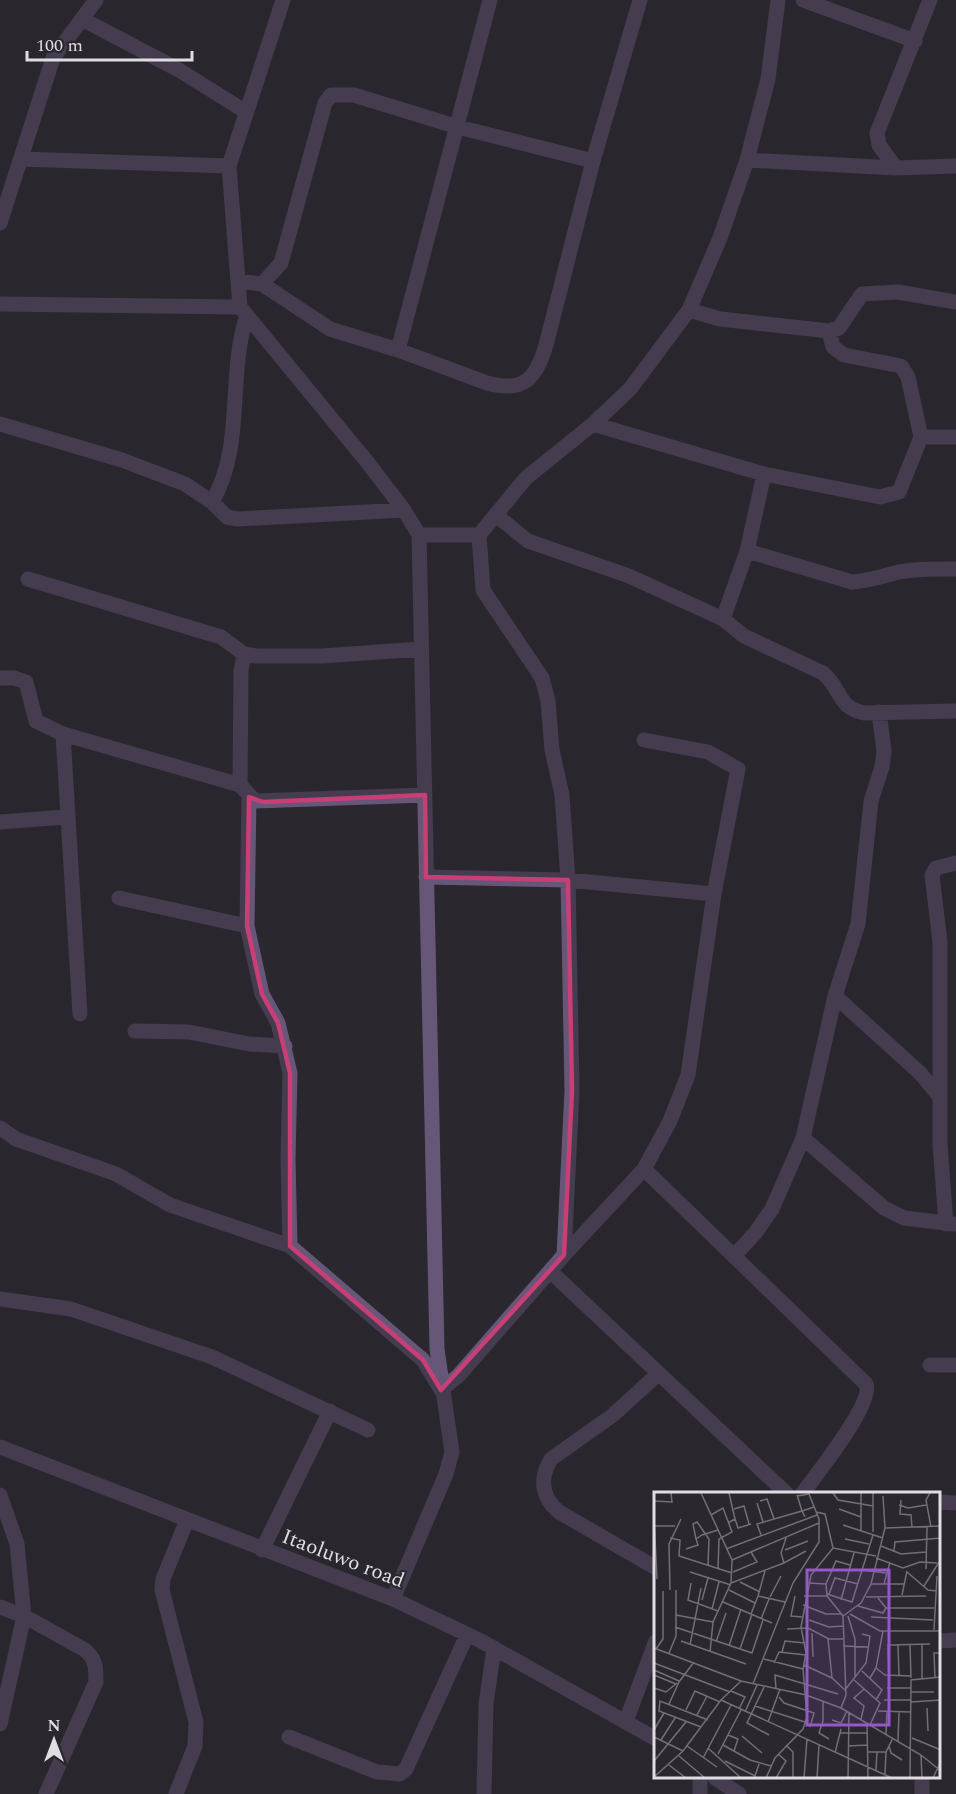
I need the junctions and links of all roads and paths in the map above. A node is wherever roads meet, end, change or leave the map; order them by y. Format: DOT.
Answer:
graph roads {
  1 [pos="96,0"];
  2 [pos="283,0"];
  3 [pos="490,0"];
  4 [pos="640,0"];
  5 [pos="778,0"];
  6 [pos="803,0"];
  7 [pos="930,0"];
  8 [pos="82,19"];
  9 [pos="915,41"];
  10 [pos="246,112"];
  11 [pos="458,127"];
  12 [pos="21,159"];
  13 [pos="747,160"];
  14 [pos="593,161"];
  15 [pos="230,166"];
  16 [pos="956,166"];
  17 [pos="896,168"];
  18 [pos="0,223"];
  19 [pos="239,281"];
  20 [pos="262,284"];
  21 [pos="956,302"];
  22 [pos="0,304"];
  23 [pos="689,310"];
  24 [pos="244,311"];
  25 [pos="829,331"];
  26 [pos="398,350"];
  27 [pos="0,424"];
  28 [pos="593,424"];
  29 [pos="921,437"];
  30 [pos="956,437"];
  31 [pos="764,474"];
  32 [pos="212,502"];
  33 [pos="404,510"];
  34 [pos="497,516"];
  35 [pos="419,535"];
  36 [pos="479,535"];
  37 [pos="747,551"];
  38 [pos="956,569"];
  39 [pos="28,579"];
  40 [pos="723,619"];
  41 [pos="421,649"];
  42 [pos="244,654"];
  43 [pos="0,678"];
  44 [pos="956,711"];
  45 [pos="879,712"];
  46 [pos="63,734"];
  47 [pos="644,740"];
  48 [pos="244,791"];
  49 [pos="425,795"];
  50 [pos="66,817"];
  51 [pos="0,822"];
  52 [pos="956,863"];
  53 [pos="426,877"];
  54 [pos="568,880"];
  55 [pos="714,894"];
  56 [pos="119,898"];
  57 [pos="247,926"];
  58 [pos="835,996"];
  59 [pos="80,1014"];
  60 [pos="135,1031"];
  61 [pos="285,1046"];
  62 [pos="940,1097"];
  63 [pos="0,1128"];
  64 [pos="803,1138"];
  65 [pos="644,1169"];
  66 [pos="951,1224"];
  67 [pos="290,1246"];
  68 [pos="564,1255"];
  69 [pos="735,1256"];
  70 [pos="550,1271"];
  71 [pos="0,1299"];
  72 [pos="930,1365"];
  73 [pos="956,1365"];
  74 [pos="658,1374"];
  75 [pos="441,1390"];
  76 [pos="330,1412"];
  77 [pos="368,1430"];
  78 [pos="0,1447"];
  79 [pos="785,1492"];
  80 [pos="803,1492"];
  81 [pos="0,1495"];
  82 [pos="941,1502"];
  83 [pos="956,1503"];
  84 [pos="187,1520"];
  85 [pos="262,1550"];
  86 [pos="654,1567"];
  87 [pos="393,1599"];
  88 [pos="0,1607"];
  89 [pos="24,1616"];
  90 [pos="467,1635"];
  91 [pos="654,1646"];
  92 [pos="494,1648"];
  93 [pos="626,1721"];
  94 [pos="0,1724"];
  95 [pos="289,1737"];
  96 [pos="654,1738"];
  97 [pos="717,1779"];
  98 [pos="736,1787"];
  99 [pos="46,1794"];
  100 [pos="176,1794"];
  101 [pos="484,1794"];
  1 -- 8 [label="street"];
  2 -- 10 [label="street"];
  3 -- 11 [label="street"];
  4 -- 14 [label="street"];
  5 -- 13 [label="street"];
  6 -- 9 [label="street"];
  7 -- 9 [label="street"];
  8 -- 10 [label="street"];
  8 -- 12 [label="street"];
  9 -- 17 [label="street"];
  10 -- 15 [label="street"];
  11 -- 14 [label="street"];
  11 -- 20 [label="street"];
  11 -- 26 [label="street"];
  12 -- 15 [label="street"];
  12 -- 18 [label="street"];
  13 -- 17 [label="street"];
  13 -- 23 [label="street"];
  14 -- 26 [label="street"];
  15 -- 19 [label="street"];
  16 -- 17 [label="street"];
  19 -- 20 [label="street"];
  19 -- 24 [label="street"];
  20 -- 26 [label="street"];
  21 -- 25 [label="street"];
  22 -- 24 [label="street"];
  23 -- 25 [label="street"];
  23 -- 28 [label="street"];
  24 -- 32 [label="street"];
  24 -- 33 [label="street"];
  25 -- 29 [label="street"];
  27 -- 32 [label="street"];
  28 -- 31 [label="street"];
  28 -- 34 [label="street"];
  29 -- 30 [label="street"];
  29 -- 31 [label="street"];
  31 -- 37 [label="street"];
  32 -- 33 [label="street"];
  33 -- 35 [label="street"];
  34 -- 36 [label="street"];
  34 -- 40 [label="street"];
  35 -- 36 [label="street"];
  35 -- 41 [label="street"];
  36 -- 54 [label="street"];
  37 -- 38 [label="street"];
  37 -- 40 [label="street"];
  39 -- 42 [label="street"];
  40 -- 45 [label="street"];
  41 -- 42 [label="street"];
  41 -- 49 [label="street"];
  42 -- 48 [label="street"];
  43 -- 46 [label="street"];
  44 -- 45 [label="street"];
  45 -- 58 [label="street"];
  46 -- 48 [label="street"];
  46 -- 50 [label="street"];
  47 -- 55 [label="street"];
  48 -- 49 [label="street"];
  48 -- 57 [label="street"];
  49 -- 53 [label="street"];
  50 -- 51 [label="street"];
  50 -- 59 [label="street"];
  52 -- 62 [label="street"];
  53 -- 54 [label="street"];
  53 -- 75 [label="street"];
  54 -- 55 [label="street"];
  54 -- 68 [label="street"];
  55 -- 65 [label="street"];
  56 -- 57 [label="street"];
  57 -- 61 [label="street"];
  58 -- 62 [label="street"];
  58 -- 64 [label="street"];
  60 -- 61 [label="street"];
  61 -- 67 [label="street"];
  62 -- 66 [label="street"];
  63 -- 67 [label="street"];
  64 -- 66 [label="street"];
  64 -- 69 [label="street"];
  65 -- 68 [label="street"];
  65 -- 69 [label="street"];
  67 -- 75 [label="street"];
  68 -- 70 [label="street"];
  69 -- 80 [label="street"];
  70 -- 74 [label="street"];
  70 -- 75 [label="street"];
  71 -- 76 [label="street"];
  72 -- 73 [label="street"];
  74 -- 79 [label="street"];
  74 -- 86 [label="street"];
  75 -- 87 [label="street"];
  76 -- 77 [label="street"];
  76 -- 85 [label="street"];
  78 -- 84 [label="street, Itaoluwo road"];
  81 -- 89 [label="street"];
  82 -- 83 [label="street"];
  84 -- 85 [label="street, Itaoluwo road"];
  84 -- 100 [label="street"];
  85 -- 87 [label="street, Itaoluwo road"];
  87 -- 90 [label="street, Itaoluwo road"];
  88 -- 89 [label="street"];
  89 -- 94 [label="street"];
  89 -- 99 [label="street"];
  90 -- 92 [label="street, Itaoluwo road"];
  90 -- 95 [label="street"];
  91 -- 93 [label="street"];
  92 -- 93 [label="street, Itaoluwo road"];
  92 -- 101 [label="street"];
  93 -- 96 [label="street, Itaoluwo road"];
  97 -- 98 [label="street"];
}
